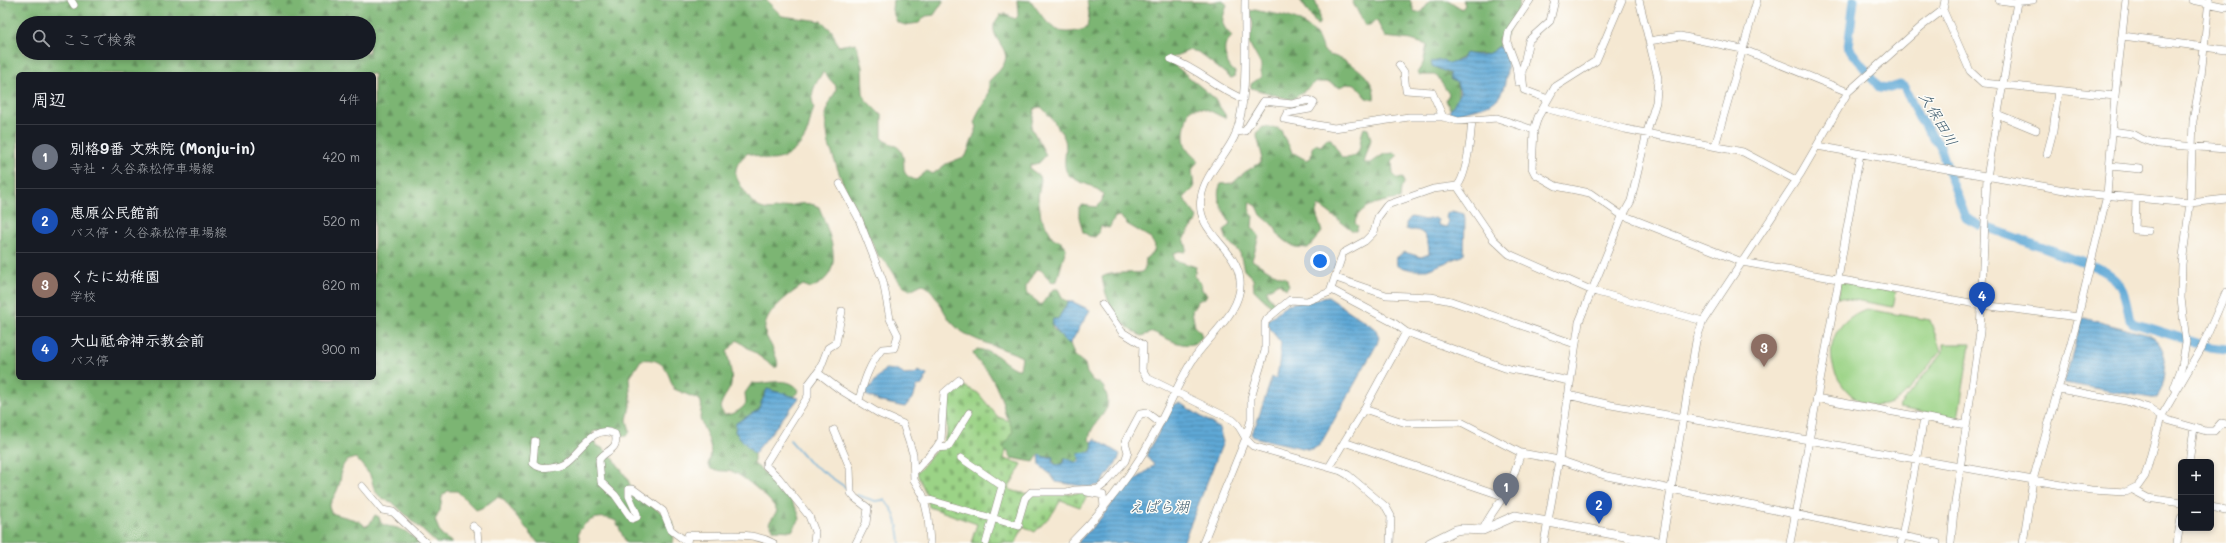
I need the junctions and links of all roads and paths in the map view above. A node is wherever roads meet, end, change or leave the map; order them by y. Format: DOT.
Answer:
graph roads {
  1 [pos="1245,0"];
  2 [pos="1530,0"];
  3 [pos="1555,0"];
  4 [pos="1622,0"];
  5 [pos="1639,0"];
  6 [pos="1757,0"];
  7 [pos="1945,0"];
  8 [pos="1999,0"];
  9 [pos="2032,0"];
  10 [pos="2126,0"];
  11 [pos="2194,0"];
  12 [pos="2015,2"];
  13 [pos="2208,2"];
  14 [pos="2226,7"];
  15 [pos="1943,10"];
  16 [pos="2123,36"];
  17 [pos="1649,41"];
  18 [pos="2204,47"];
  19 [pos="1742,49"];
  20 [pos="2226,50"];
  21 [pos="1171,60"];
  22 [pos="1399,65"];
  23 [pos="2002,86"];
  24 [pos="1523,89"];
  25 [pos="2058,91"];
  26 [pos="1848,92"];
  27 [pos="2115,96"];
  28 [pos="1243,99"];
  29 [pos="1548,99"];
  30 [pos="1544,108"];
  31 [pos="1997,114"];
  32 [pos="1443,117"];
  33 [pos="1472,120"];
  34 [pos="1534,130"];
  35 [pos="2036,130"];
  36 [pos="2112,131"];
  37 [pos="1236,132"];
  38 [pos="1647,132"];
  39 [pos="1715,146"];
  40 [pos="1817,146"];
  41 [pos="2193,147"];
  42 [pos="2226,149"];
  43 [pos="1860,154"];
  44 [pos="2047,154"];
  45 [pos="2110,166"];
  46 [pos="2140,169"];
  47 [pos="1987,177"];
  48 [pos="1796,180"];
  49 [pos="840,184"];
  50 [pos="1457,186"];
  51 [pos="2107,195"];
  52 [pos="2136,198"];
  53 [pos="2224,198"];
  54 [pos="2190,203"];
  55 [pos="1623,215"];
  56 [pos="2149,231"];
  57 [pos="1742,262"];
  58 [pos="1336,278"];
  59 [pos="1838,279"];
  60 [pos="1332,290"];
  61 [pos="1592,291"];
  62 [pos="2226,292"];
  63 [pos="1102,304"];
  64 [pos="1982,305"];
  65 [pos="842,310"];
  66 [pos="2078,317"];
  67 [pos="1703,321"];
  68 [pos="1406,332"];
  69 [pos="2186,342"];
  70 [pos="1575,344"];
  71 [pos="2195,359"];
  72 [pos="818,373"];
  73 [pos="959,380"];
  74 [pos="1570,381"];
  75 [pos="2059,389"];
  76 [pos="1175,393"];
  77 [pos="1568,395"];
  78 [pos="1816,398"];
  79 [pos="859,400"];
  80 [pos="2168,405"];
  81 [pos="1364,410"];
  82 [pos="970,413"];
  83 [pos="2161,417"];
  84 [pos="1683,418"];
  85 [pos="1924,418"];
  86 [pos="1160,423"];
  87 [pos="2226,424"];
  88 [pos="1966,425"];
  89 [pos="2194,428"];
  90 [pos="834,430"];
  91 [pos="1245,440"];
  92 [pos="535,441"];
  93 [pos="1808,441"];
  94 [pos="1344,442"];
  95 [pos="936,448"];
  96 [pos="1521,453"];
  97 [pos="961,458"];
  98 [pos="2189,459"];
  99 [pos="1559,460"];
  100 [pos="1916,460"];
  101 [pos="1328,467"];
  102 [pos="1959,468"];
  103 [pos="914,472"];
  104 [pos="2033,480"];
  105 [pos="362,486"];
  106 [pos="1671,489"];
  107 [pos="1081,490"];
  108 [pos="2133,490"];
  109 [pos="1503,496"];
  110 [pos="923,498"];
  111 [pos="2178,503"];
  112 [pos="1104,508"];
  113 [pos="2214,508"];
  114 [pos="2226,510"];
  115 [pos="1795,514"];
  116 [pos="993,519"];
  117 [pos="1548,520"];
  118 [pos="473,526"];
  119 [pos="1483,530"];
  120 [pos="2179,531"];
  121 [pos="1902,539"];
  122 [pos="1645,542"];
  123 [pos="426,543"];
  124 [pos="479,543"];
  125 [pos="687,543"];
  126 [pos="773,543"];
  127 [pos="814,543"];
  128 [pos="856,543"];
  129 [pos="930,543"];
  130 [pos="986,543"];
  131 [pos="1070,543"];
  132 [pos="1203,543"];
  133 [pos="1390,543"];
  134 [pos="1430,543"];
  135 [pos="1544,543"];
  136 [pos="1662,543"];
  137 [pos="1790,543"];
  138 [pos="1937,543"];
  139 [pos="1951,543"];
  140 [pos="2024,543"];
  141 [pos="2178,543"];
  1 -- 28 [label="street"];
  2 -- 24 [label="street"];
  3 -- 24 [label="street"];
  4 -- 29 [label="street"];
  5 -- 17 [label="street"];
  6 -- 19 [label="street"];
  7 -- 15 [label="street"];
  8 -- 12 [label="street"];
  9 -- 12 [label="street"];
  10 -- 16 [label="street"];
  11 -- 13 [label="street"];
  12 -- 23 [label="street"];
  13 -- 14 [label="street"];
  13 -- 18 [label="street"];
  15 -- 23 [label="street"];
  15 -- 26 [label="street"];
  16 -- 18 [label="street"];
  16 -- 27 [label="street"];
  17 -- 19 [label="street"];
  17 -- 38 [label="street"];
  18 -- 20 [label="street"];
  18 -- 41 [label="street"];
  19 -- 26 [label="street"];
  19 -- 39 [label="street"];
  21 -- 28 [label="street"];
  22 -- 32 [label="street"];
  23 -- 25 [label="street"];
  23 -- 31 [label="street"];
  24 -- 29 [label="street"];
  25 -- 27 [label="street"];
  25 -- 44 [label="street"];
  26 -- 40 [label="street"];
  27 -- 36 [label="street"];
  28 -- 37 [label="street"];
  29 -- 30 [label="street"];
  30 -- 34 [label="street"];
  30 -- 38 [label="street"];
  31 -- 35 [label="street"];
  31 -- 47 [label="street"];
  32 -- 33 [label="street"];
  32 -- 37 [label="street"];
  33 -- 34 [label="street"];
  33 -- 50 [label="street"];
  34 -- 55 [label="street"];
  36 -- 41 [label="street"];
  36 -- 45 [label="street"];
  37 -- 76 [label="street"];
  38 -- 39 [label="street"];
  38 -- 55 [label="street"];
  39 -- 48 [label="street"];
  40 -- 43 [label="street"];
  40 -- 48 [label="street"];
  41 -- 42 [label="street"];
  41 -- 54 [label="street"];
  43 -- 47 [label="street"];
  43 -- 59 [label="street"];
  45 -- 46 [label="street"];
  45 -- 51 [label="street"];
  47 -- 51 [label="street"];
  47 -- 64 [label="street"];
  48 -- 57 [label="street"];
  49 -- 79 [label="street"];
  50 -- 58 [label="street"];
  50 -- 61 [label="street"];
  51 -- 52 [label="street"];
  51 -- 66 [label="street"];
  52 -- 54 [label="street"];
  52 -- 56 [label="street"];
  53 -- 54 [label="street"];
  54 -- 69 [label="street"];
  55 -- 57 [label="street"];
  55 -- 61 [label="street"];
  57 -- 59 [label="street"];
  57 -- 67 [label="street"];
  58 -- 60 [label="street"];
  58 -- 70 [label="street"];
  59 -- 64 [label="street"];
  59 -- 78 [label="street"];
  60 -- 68 [label="street"];
  60 -- 91 [label="street"];
  61 -- 67 [label="street"];
  61 -- 70 [label="street"];
  62 -- 71 [label="street"];
  63 -- 76 [label="street"];
  64 -- 66 [label="street"];
  64 -- 88 [label="street"];
  65 -- 72 [label="street"];
  66 -- 75 [label="street"];
  67 -- 84 [label="street"];
  68 -- 74 [label="street"];
  68 -- 81 [label="street"];
  69 -- 71 [label="street"];
  69 -- 80 [label="street"];
  70 -- 74 [label="street"];
  71 -- 80 [label="street"];
  72 -- 79 [label="street"];
  72 -- 127 [label="street"];
  73 -- 95 [label="street"];
  74 -- 77 [label="street"];
  75 -- 83 [label="street"];
  75 -- 104 [label="street"];
  76 -- 86 [label="street"];
  76 -- 91 [label="street"];
  77 -- 84 [label="street"];
  77 -- 99 [label="street"];
  78 -- 85 [label="street"];
  78 -- 93 [label="street"];
  79 -- 103 [label="street"];
  80 -- 83 [label="street"];
  81 -- 94 [label="street"];
  81 -- 96 [label="street"];
  82 -- 95 [label="street"];
  83 -- 89 [label="street"];
  83 -- 108 [label="street"];
  84 -- 93 [label="street"];
  84 -- 106 [label="street"];
  85 -- 88 [label="street"];
  85 -- 100 [label="street"];
  86 -- 107 [label="street"];
  86 -- 112 [label="street"];
  87 -- 89 [label="street"];
  88 -- 102 [label="street"];
  89 -- 98 [label="street"];
  90 -- 128 [label="street"];
  91 -- 101 [label="street"];
  91 -- 132 [label="street"];
  92 -- 125 [label="street"];
  93 -- 100 [label="street"];
  93 -- 115 [label="street"];
  94 -- 101 [label="street"];
  94 -- 109 [label="street"];
  95 -- 103 [label="street"];
  96 -- 99 [label="street"];
  96 -- 109 [label="street"];
  97 -- 116 [label="street"];
  99 -- 106 [label="street"];
  99 -- 117 [label="street"];
  100 -- 102 [label="street"];
  100 -- 121 [label="street"];
  101 -- 133 [label="street"];
  102 -- 104 [label="street"];
  102 -- 139 [label="street"];
  103 -- 110 [label="street"];
  104 -- 108 [label="street"];
  104 -- 140 [label="street"];
  105 -- 123 [label="street"];
  106 -- 115 [label="street"];
  106 -- 136 [label="street"];
  107 -- 112 [label="street"];
  107 -- 116 [label="street"];
  108 -- 111 [label="street"];
  109 -- 119 [label="street"];
  110 -- 116 [label="street"];
  110 -- 129 [label="street"];
  112 -- 131 [label="street"];
  113 -- 114 [label="street"];
  115 -- 121 [label="street"];
  115 -- 137 [label="street"];
  116 -- 130 [label="street"];
  117 -- 119 [label="main road"];
  117 -- 122 [label="main road"];
  117 -- 135 [label="street"];
  118 -- 124 [label="street"];
  119 -- 134 [label="main road"];
  120 -- 141 [label="street"];
  121 -- 138 [label="street"];
  122 -- 136 [label="main road"];
  125 -- 126 [label="street"];
}
